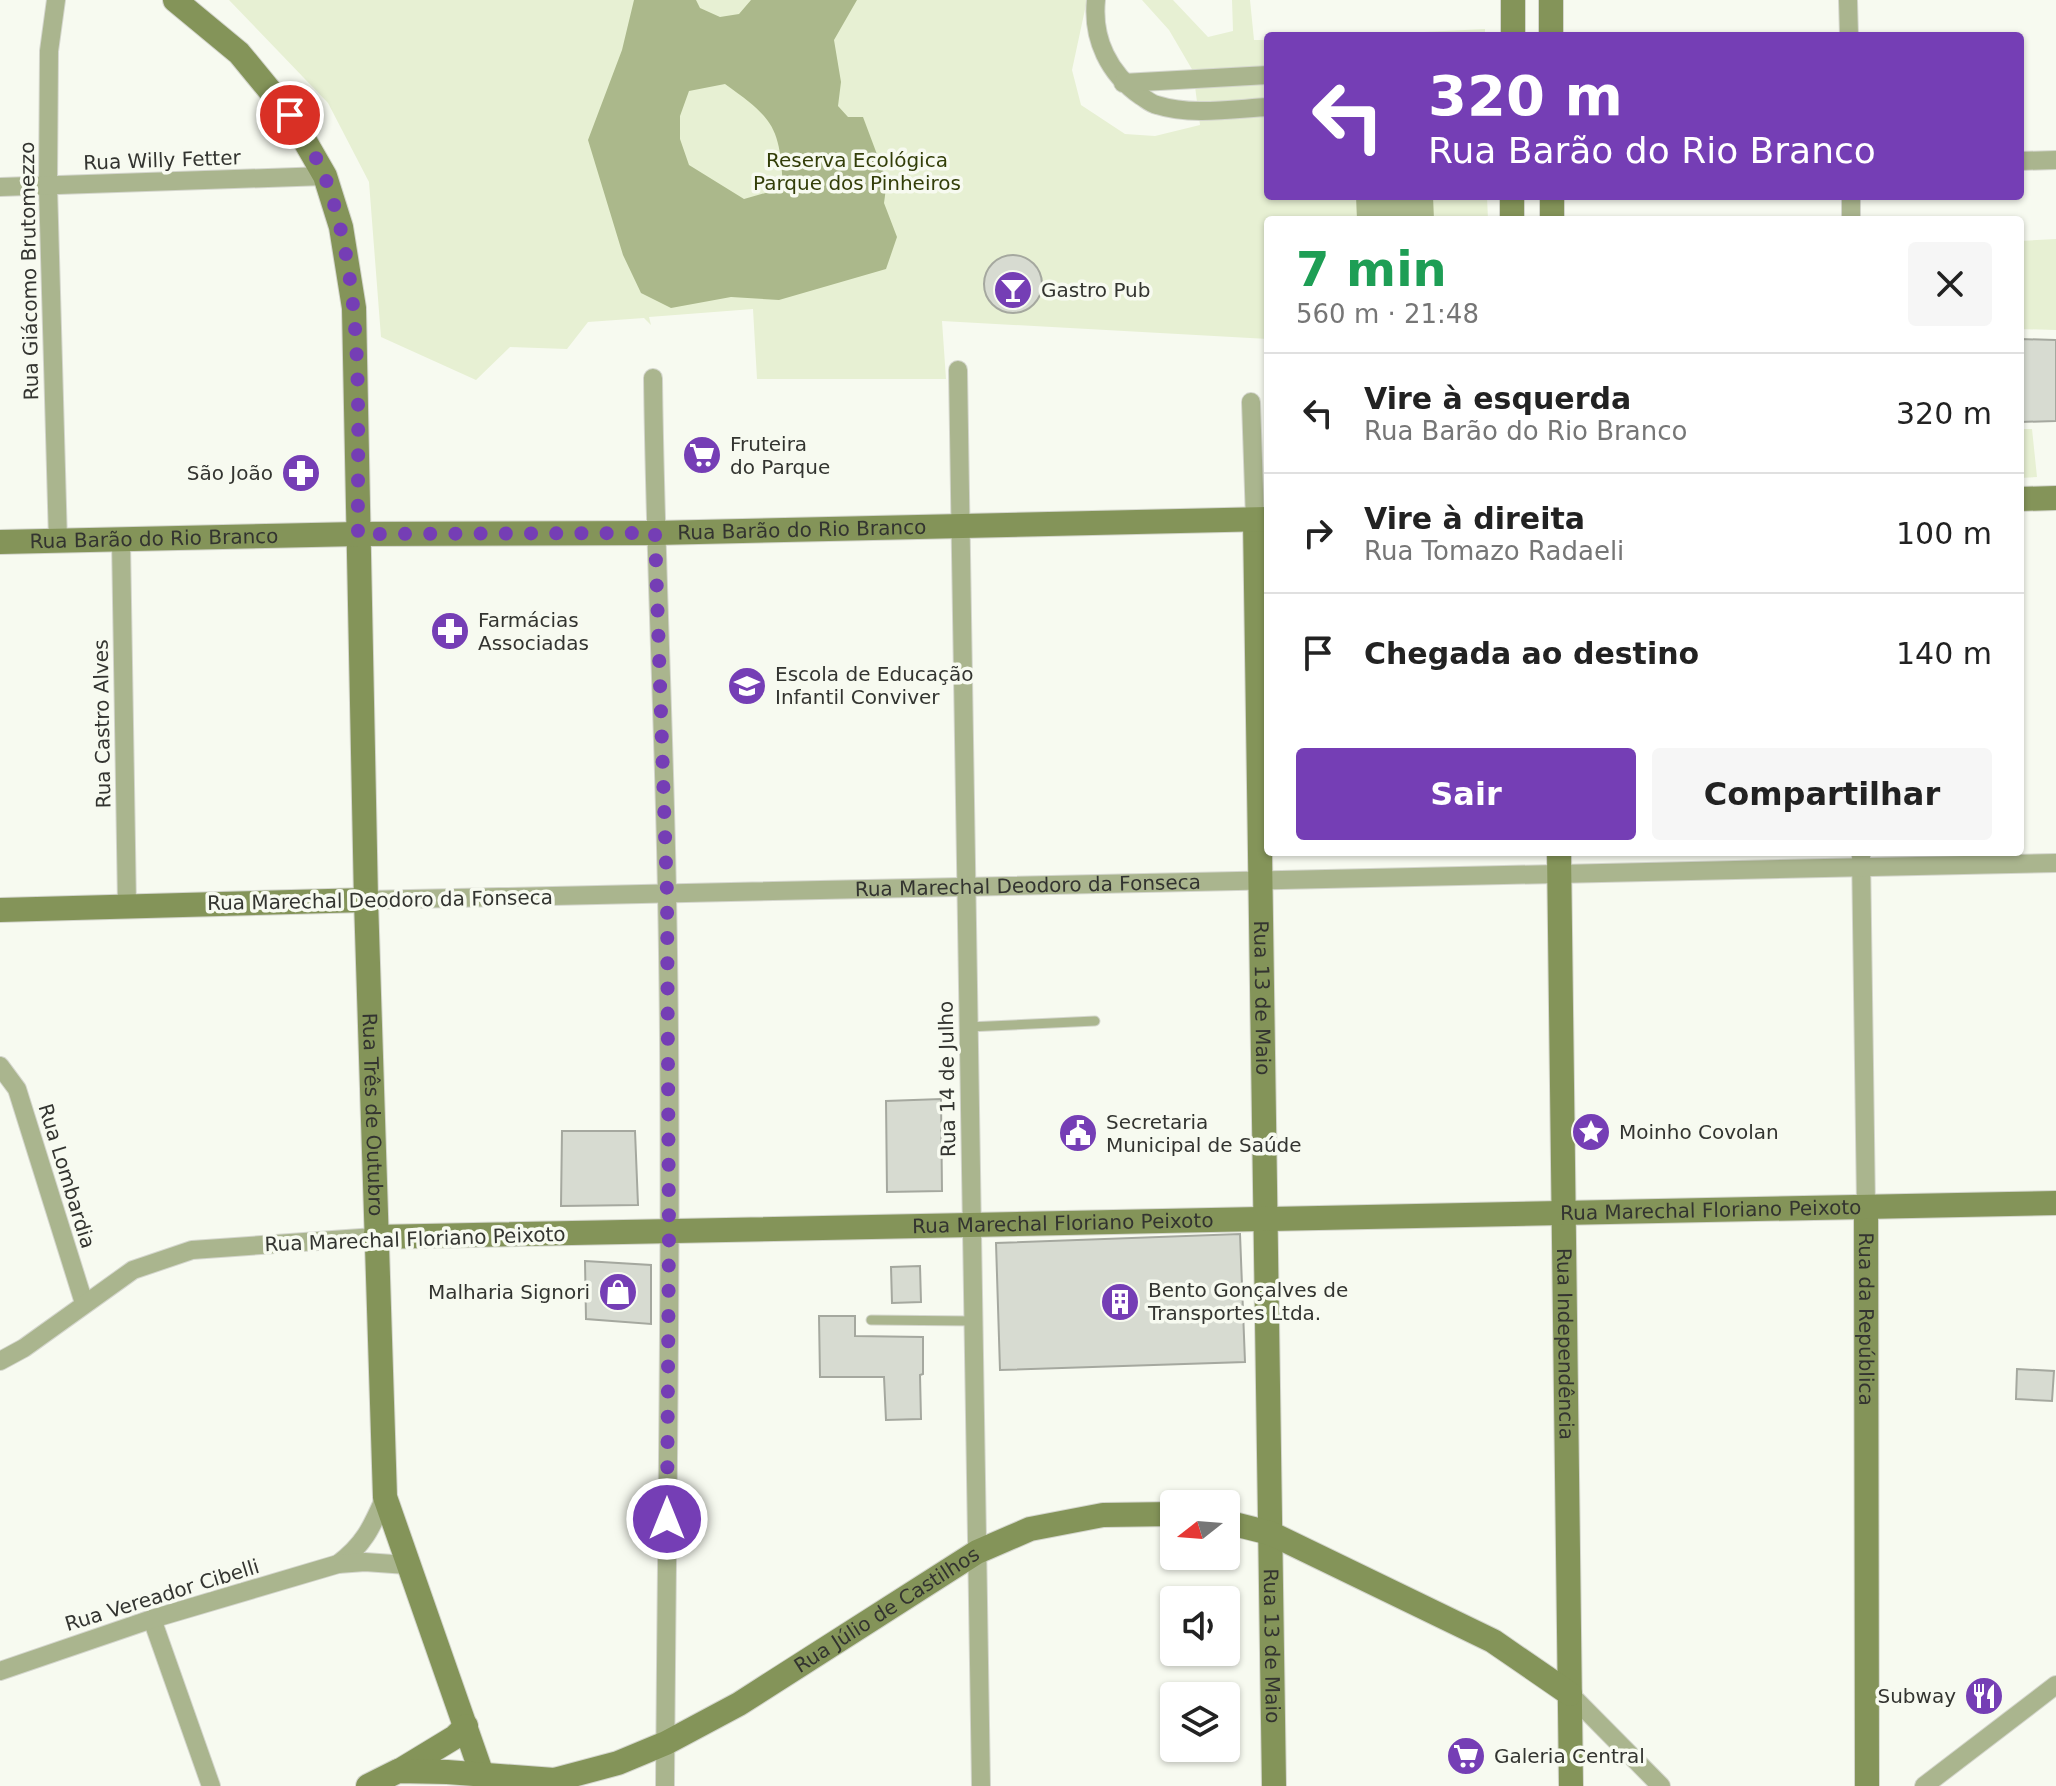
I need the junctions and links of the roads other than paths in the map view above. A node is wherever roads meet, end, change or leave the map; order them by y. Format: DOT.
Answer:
graph roads {
  1 [pos="56,0"];
  2 [pos="175,0"];
  3 [pos="1096,0"];
  4 [pos="1513,0"];
  5 [pos="1551,0"];
  6 [pos="1848,0"];
  7 [pos="1513,32"];
  8 [pos="1551,32"];
  9 [pos="1849,32"];
  10 [pos="1264,75"];
  11 [pos="1123,83"];
  12 [pos="1264,107"];
  13 [pos="2056,160"];
  14 [pos="2024,161"];
  15 [pos="325,176"];
  16 [pos="48,186"];
  17 [pos="0,187"];
  18 [pos="958,370"];
  19 [pos="653,378"];
  20 [pos="1251,402"];
  21 [pos="2056,498"];
  22 [pos="2024,499"];
  23 [pos="1261,519"];
  24 [pos="960,527"];
  25 [pos="655,533"];
  26 [pos="358,534"];
  27 [pos="58,541"];
  28 [pos="121,541"];
  29 [pos="0,542"];
  30 [pos="1861,860"];
  31 [pos="1559,863"];
  32 [pos="2056,863"];
  33 [pos="1260,881"];
  34 [pos="966,887"];
  35 [pos="667,894"];
  36 [pos="366,900"];
  37 [pos="127,906"];
  38 [pos="0,910"];
  39 [pos="1095,1021"];
  40 [pos="968,1027"];
  41 [pos="0,1066"];
  42 [pos="2056,1203"];
  43 [pos="1866,1207"];
  44 [pos="1563,1213"];
  45 [pos="1266,1219"];
  46 [pos="972,1225"];
  47 [pos="669,1231"];
  48 [pos="375,1237"];
  49 [pos="84,1303"];
  50 [pos="871,1320"];
  51 [pos="973,1321"];
  52 [pos="0,1361"];
  53 [pos="385,1497"];
  54 [pos="1160,1514"];
  55 [pos="1240,1526"];
  56 [pos="1270,1533"];
  57 [pos="977,1552"];
  58 [pos="338,1564"];
  59 [pos="407,1565"];
  60 [pos="152,1619"];
  61 [pos="0,1671"];
  62 [pos="2056,1685"];
  63 [pos="1570,1694"];
  64 [pos="466,1726"];
  65 [pos="666,1743"];
  66 [pos="618,1763"];
  67 [pos="398,1771"];
  68 [pos="485,1780"];
  69 [pos="211,1786"];
  70 [pos="368,1786"];
  71 [pos="587,1786"];
  72 [pos="665,1786"];
  73 [pos="981,1786"];
  74 [pos="1274,1786"];
  75 [pos="1571,1786"];
  76 [pos="1661,1786"];
  77 [pos="1867,1786"];
  78 [pos="1924,1786"];
  1 -- 16 [label="street, Rua Giácomo Brutomezzo"];
  2 -- 15 [label="street, Rua Três de Outubro"];
  3 -- 11 [label="street"];
  4 -- 7 [label="street"];
  5 -- 8 [label="street"];
  6 -- 9 [label="street"];
  10 -- 11 [label="street"];
  11 -- 12 [label="street"];
  13 -- 14 [label="street"];
  15 -- 16 [label="street, Rua Willy Fetter"];
  15 -- 26 [label="street, Rua Três de Outubro"];
  16 -- 17 [label="street, Rua Willy Fetter"];
  16 -- 27 [label="street, Rua Giácomo Brutomezzo"];
  18 -- 24 [label="street, Rua 14 de Julho"];
  19 -- 25 [label="street"];
  20 -- 23 [label="street, Rua 13 de Maio"];
  21 -- 22 [label="street"];
  23 -- 24 [label="street, Rua Barão do Rio Branco"];
  23 -- 33 [label="street, Rua 13 de Maio"];
  24 -- 25 [label="street, Rua Barão do Rio Branco"];
  24 -- 34 [label="street, Rua 14 de Julho"];
  25 -- 26 [label="street, Rua Barão do Rio Branco"];
  25 -- 35 [label="street"];
  26 -- 28 [label="street, Rua Barão do Rio Branco"];
  26 -- 36 [label="street, Rua Três de Outubro"];
  27 -- 28 [label="street, Rua Barão do Rio Branco"];
  27 -- 29 [label="street, Rua Barão do Rio Branco"];
  28 -- 37 [label="street, Rua Castro Alves"];
  30 -- 31 [label="street, Rua Marechal Deodoro da Fonseca"];
  30 -- 32 [label="street, Rua Marechal Deodoro da Fonseca"];
  30 -- 43 [label="street, Rua da República"];
  31 -- 33 [label="street, Rua Marechal Deodoro da Fonseca"];
  31 -- 44 [label="street, Rua Independência"];
  33 -- 34 [label="street, Rua Marechal Deodoro da Fonseca"];
  33 -- 45 [label="street, Rua 13 de Maio"];
  34 -- 35 [label="street, Rua Marechal Deodoro da Fonseca"];
  34 -- 40 [label="street, Rua 14 de Julho"];
  35 -- 36 [label="street, Rua Marechal Deodoro da Fonseca"];
  35 -- 47 [label="street"];
  36 -- 37 [label="street, Rua Marechal Deodoro da Fonseca"];
  36 -- 48 [label="street, Rua Três de Outubro"];
  37 -- 38 [label="street, Rua Marechal Deodoro da Fonseca"];
  39 -- 40 [label="lane"];
  40 -- 46 [label="street, Rua 14 de Julho"];
  41 -- 49 [label="street, Rua Lombardia"];
  42 -- 43 [label="street, Rua Marechal Floriano Peixoto"];
  43 -- 44 [label="street, Rua Marechal Floriano Peixoto"];
  43 -- 77 [label="street, Rua da República"];
  44 -- 45 [label="street, Rua Marechal Floriano Peixoto"];
  44 -- 63 [label="street, Rua Independência"];
  45 -- 46 [label="street, Rua Marechal Floriano Peixoto"];
  45 -- 56 [label="street, Rua 13 de Maio"];
  46 -- 47 [label="street, Rua Marechal Floriano Peixoto"];
  46 -- 51 [label="street, Rua 14 de Julho"];
  47 -- 48 [label="street, Rua Marechal Floriano Peixoto"];
  47 -- 65 [label="street"];
  48 -- 49 [label="street, Rua Marechal Floriano Peixoto"];
  48 -- 53 [label="street, Rua Três de Outubro"];
  49 -- 52 [label="street, Rua Marechal Floriano Peixoto"];
  50 -- 51 [label="lane"];
  51 -- 57 [label="street, Rua 14 de Julho"];
  53 -- 58 [label="street, Rua Vereador Cibelli"];
  53 -- 59 [label="street, Rua Três de Outubro"];
  54 -- 57 [label="street, Rua Júlio de Castilhos"];
  55 -- 56 [label="street"];
  56 -- 63 [label="street"];
  56 -- 74 [label="street, Rua 13 de Maio"];
  57 -- 65 [label="street, Rua Júlio de Castilhos"];
  57 -- 73 [label="street, Rua 14 de Julho"];
  58 -- 59 [label="street, Rua Vereador Cibelli"];
  58 -- 60 [label="street, Rua Vereador Cibelli"];
  59 -- 64 [label="street, Rua Três de Outubro"];
  60 -- 61 [label="street, Rua Vereador Cibelli"];
  60 -- 69 [label="street"];
  62 -- 78 [label="street"];
  63 -- 75 [label="street, Rua Independência"];
  63 -- 76 [label="street"];
  64 -- 67 [label="street"];
  64 -- 68 [label="street, Rua Três de Outubro"];
  65 -- 66 [label="street, Rua Júlio de Castilhos"];
  65 -- 72 [label="street"];
  66 -- 68 [label="street, Rua Júlio de Castilhos"];
  66 -- 71 [label="street, Rua Júlio de Castilhos"];
  67 -- 68 [label="street, Rua Júlio de Castilhos"];
  67 -- 70 [label="street"];
}
